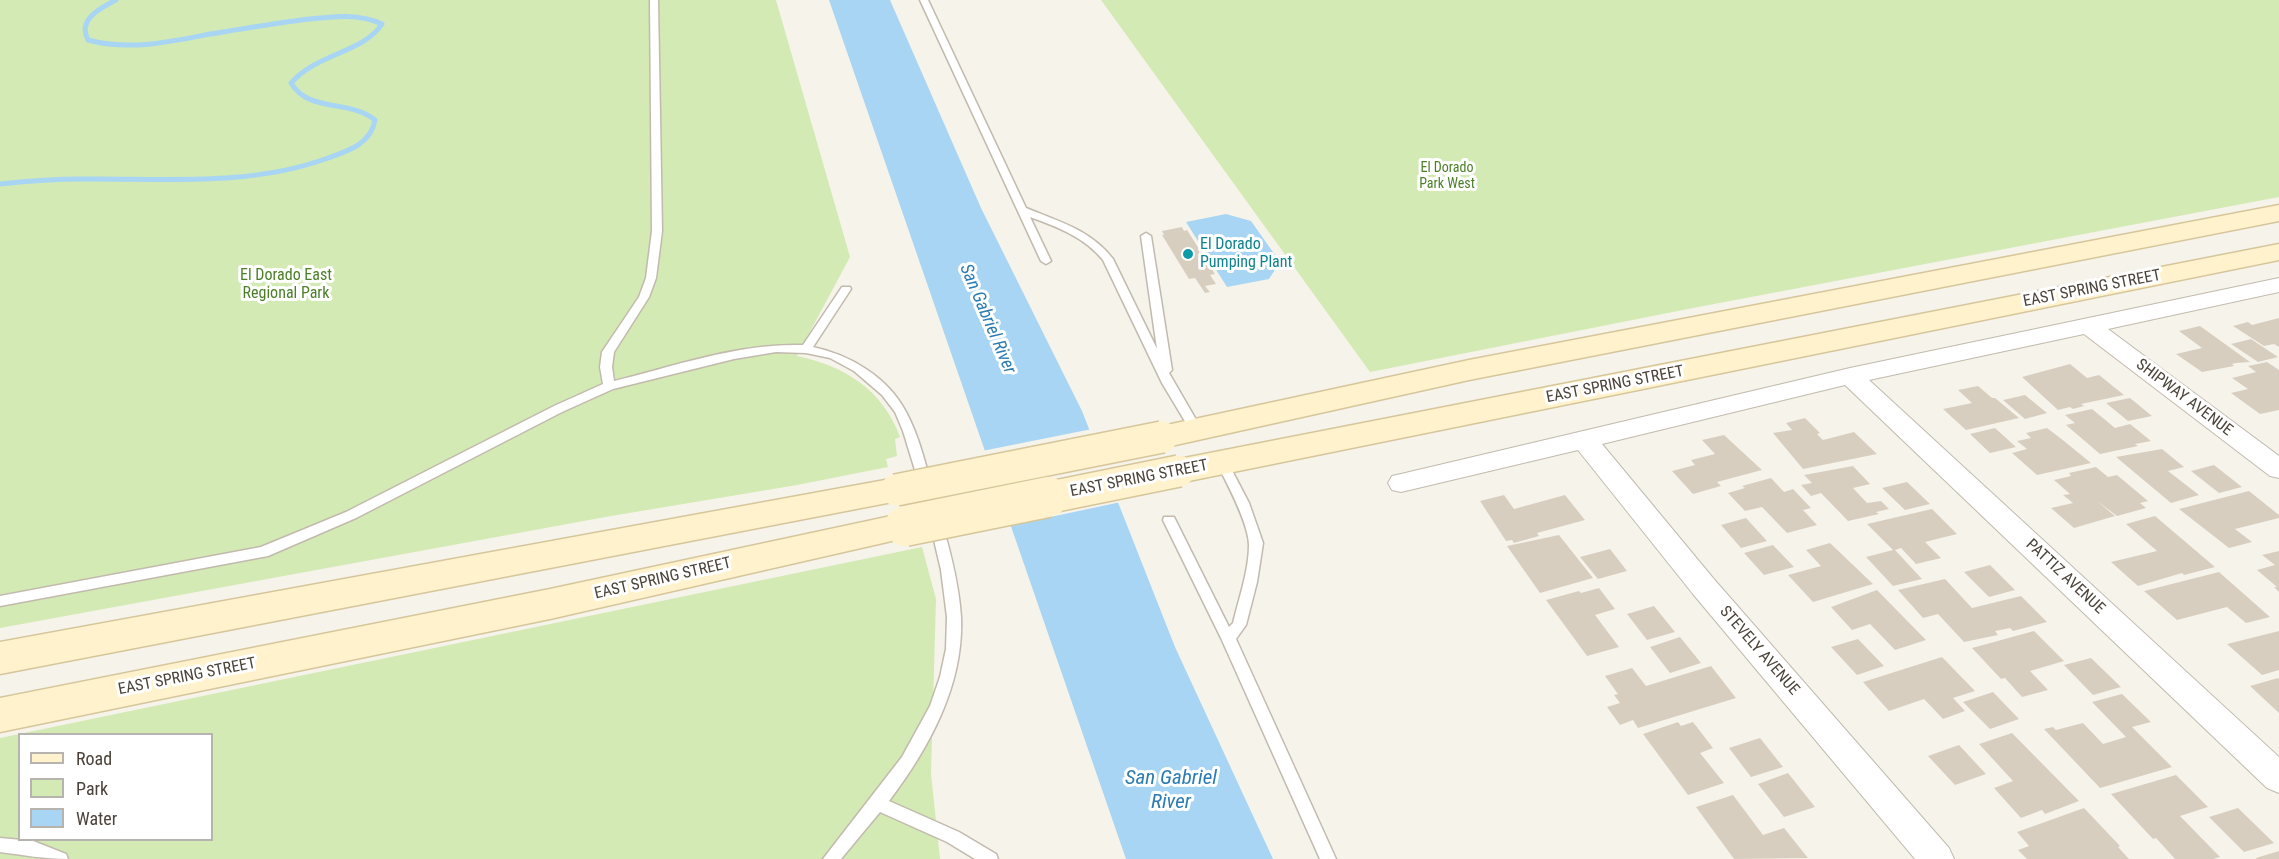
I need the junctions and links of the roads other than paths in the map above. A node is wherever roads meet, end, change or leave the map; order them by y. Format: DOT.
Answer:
graph roads {
  1 [pos="654,0"];
  2 [pos="924,0"];
  3 [pos="1022,210"];
  4 [pos="2279,213"];
  5 [pos="1146,236"];
  6 [pos="2279,252"];
  7 [pos="1046,261"];
  8 [pos="2279,285"];
  9 [pos="846,289"];
  10 [pos="2089,326"];
  11 [pos="806,349"];
  12 [pos="1850,376"];
  13 [pos="1168,383"];
  14 [pos="609,386"];
  15 [pos="1196,430"];
  16 [pos="1584,440"];
  17 [pos="1222,462"];
  18 [pos="2279,469"];
  19 [pos="1401,483"];
  20 [pos="916,506"];
  21 [pos="1169,519"];
  22 [pos="0,601"];
  23 [pos="1228,638"];
  24 [pos="0,658"];
  25 [pos="0,715"];
  26 [pos="2279,778"];
  27 [pos="877,803"];
  28 [pos="0,845"];
  29 [pos="60,859"];
  30 [pos="831,859"];
  31 [pos="990,859"];
  32 [pos="1328,859"];
  33 [pos="1936,859"];
  1 -- 14 [label="lane"];
  2 -- 3 [label="lane"];
  3 -- 7 [label="lane"];
  3 -- 13 [label="lane"];
  4 -- 15 [label="main road, EAST SPRING STREET"];
  5 -- 13 [label="lane"];
  6 -- 17 [label="main road, EAST SPRING STREET"];
  8 -- 10 [label="street, EAST SPRING STREET"];
  9 -- 11 [label="lane"];
  10 -- 12 [label="street, EAST SPRING STREET"];
  10 -- 18 [label="street, SHIPWAY AVENUE"];
  11 -- 14 [label="lane"];
  11 -- 20 [label="lane"];
  12 -- 16 [label="street, EAST SPRING STREET"];
  12 -- 26 [label="street, PATTIZ AVENUE"];
  13 -- 15 [label="lane"];
  14 -- 22 [label="lane"];
  15 -- 20 [label="main road, EAST SPRING STREET, bridge"];
  16 -- 19 [label="street, EAST SPRING STREET"];
  16 -- 33 [label="street, STEVELY AVENUE"];
  17 -- 20 [label="main road, EAST SPRING STREET, bridge"];
  17 -- 23 [label="lane"];
  20 -- 24 [label="main road, EAST SPRING STREET"];
  20 -- 25 [label="main road, EAST SPRING STREET"];
  20 -- 27 [label="lane"];
  21 -- 23 [label="lane"];
  23 -- 32 [label="lane"];
  27 -- 30 [label="lane"];
  27 -- 31 [label="lane"];
  28 -- 29 [label="lane"];
}
